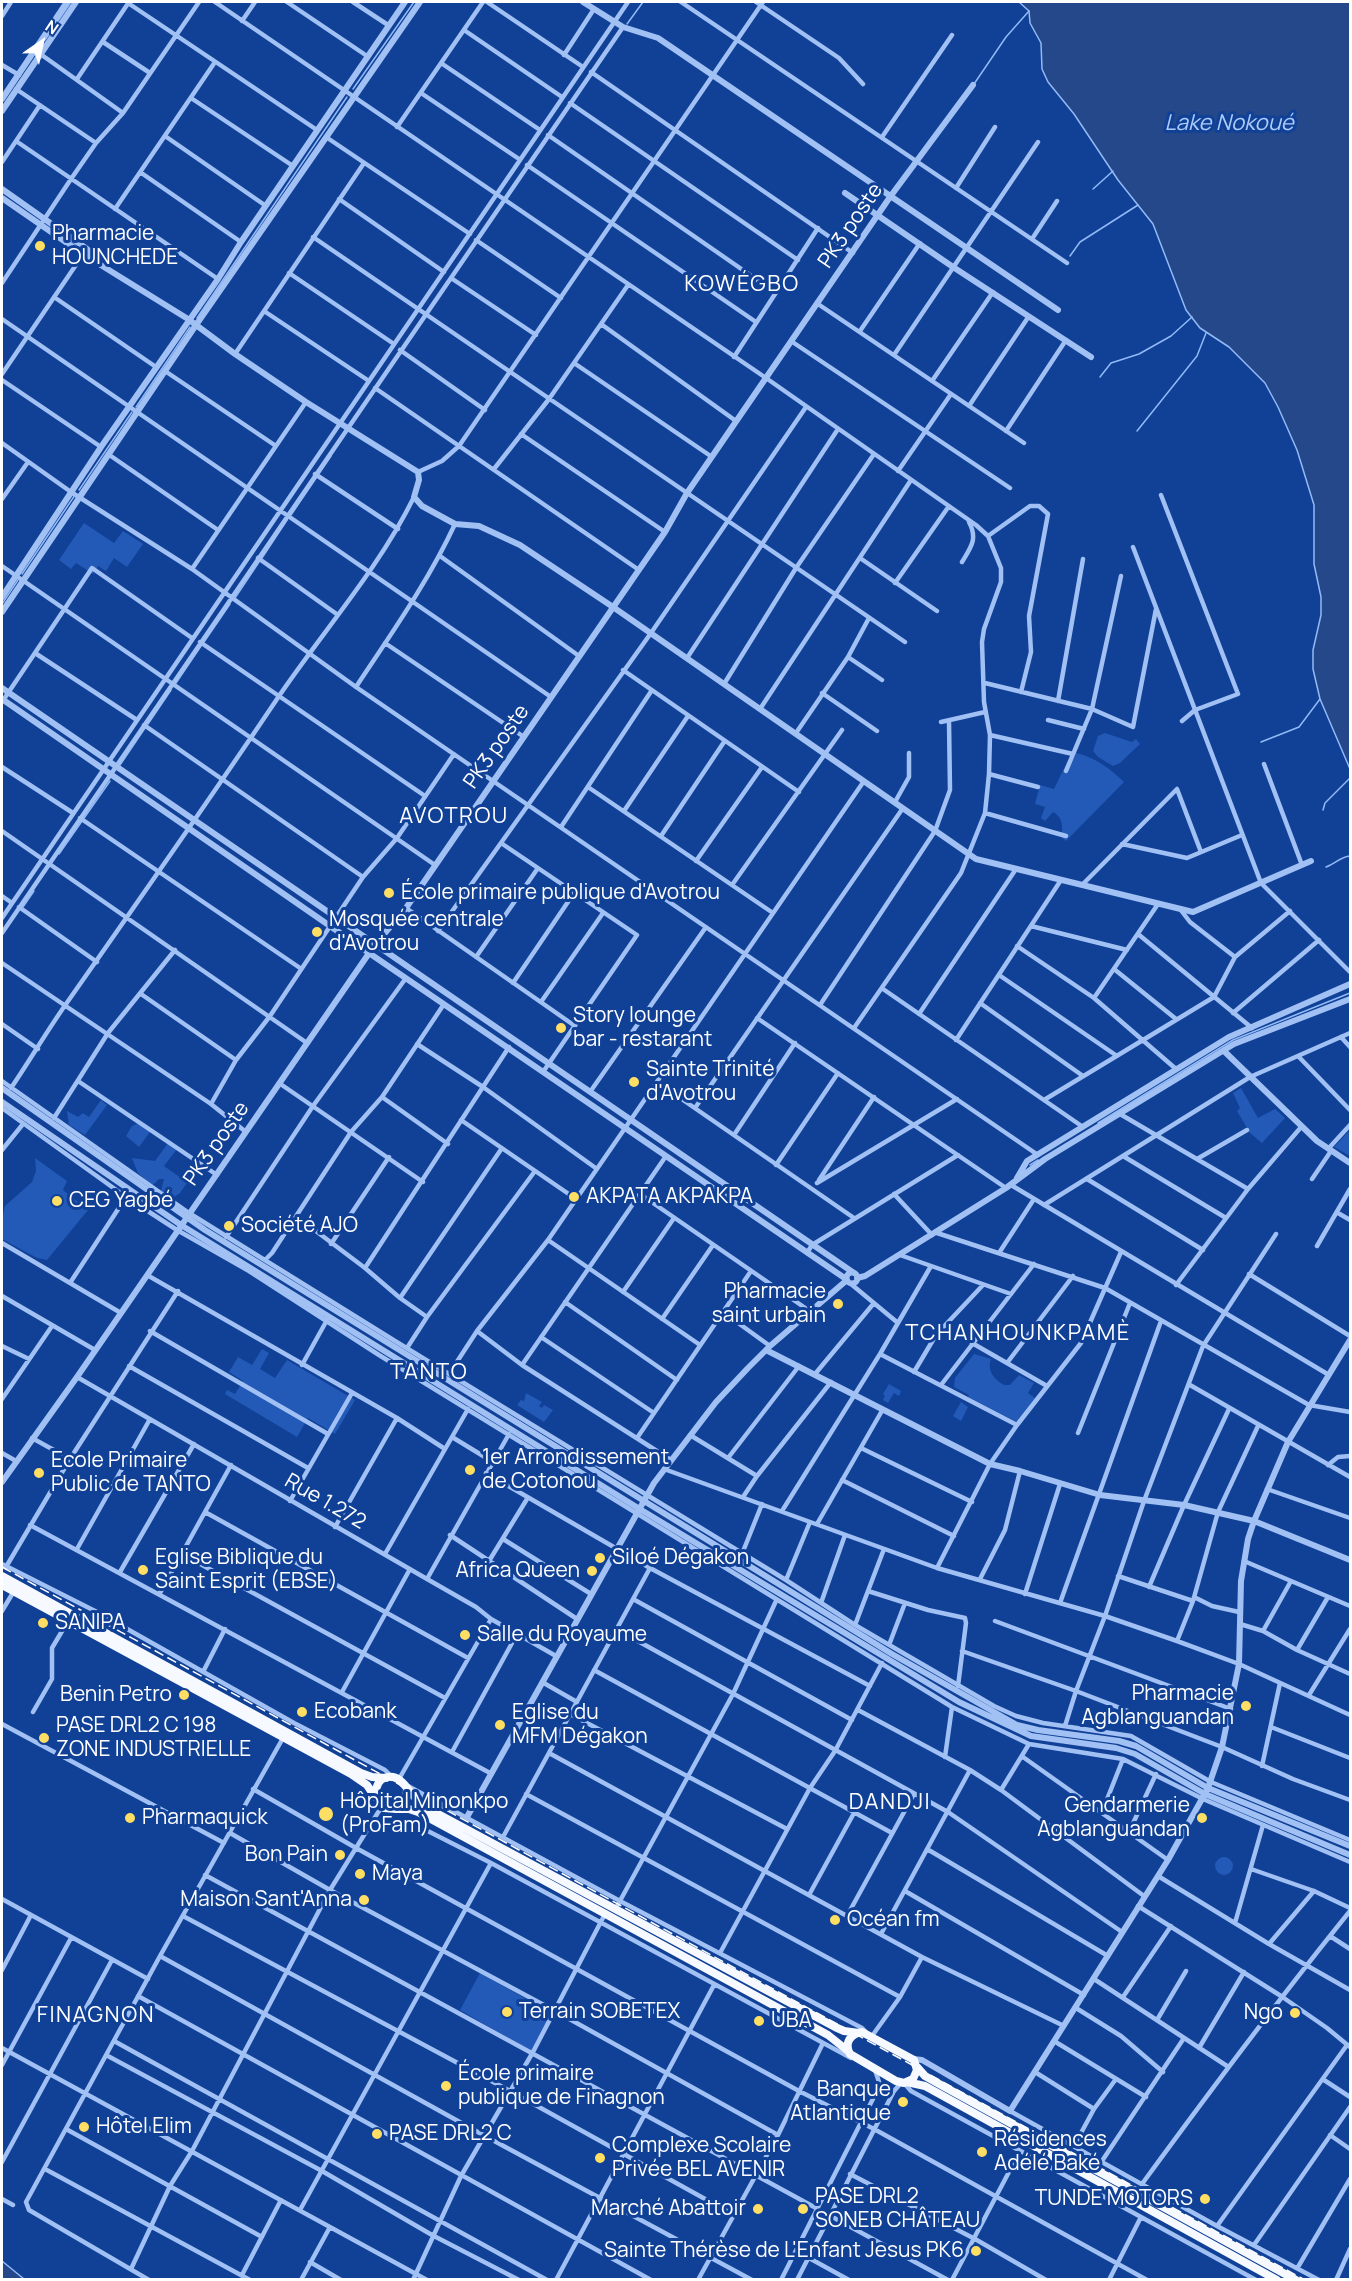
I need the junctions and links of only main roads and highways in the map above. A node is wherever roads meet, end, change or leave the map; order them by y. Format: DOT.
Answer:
graph roads {
  1 [pos="2,1576"];
  2 [pos="2,1585"];
  3 [pos="286,1736"];
  4 [pos="398,1782"];
  5 [pos="376,1798"];
  6 [pos="394,1809"];
  7 [pos="865,2034"];
  8 [pos="848,2051"];
  9 [pos="915,2063"];
  10 [pos="904,2083"];
  11 [pos="1257,2263"];
  12 [pos="1277,2280"];
  13 [pos="1296,2280"];
  1 -- 3 [label="highway"];
  2 -- 3 [label="highway"];
  3 -- 4 [label="highway"];
  3 -- 5 [label="highway"];
  4 -- 5 [label="highway"];
  4 -- 6 [label="highway"];
  4 -- 7 [label="highway"];
  5 -- 6 [label="highway"];
  6 -- 8 [label="highway"];
  7 -- 8 [label="highway"];
  7 -- 9 [label="highway"];
  8 -- 10 [label="highway"];
  9 -- 10 [label="highway"];
  9 -- 11 [label="highway"];
  10 -- 11 [label="highway"];
  11 -- 12 [label="highway"];
  11 -- 13 [label="highway"];
}
